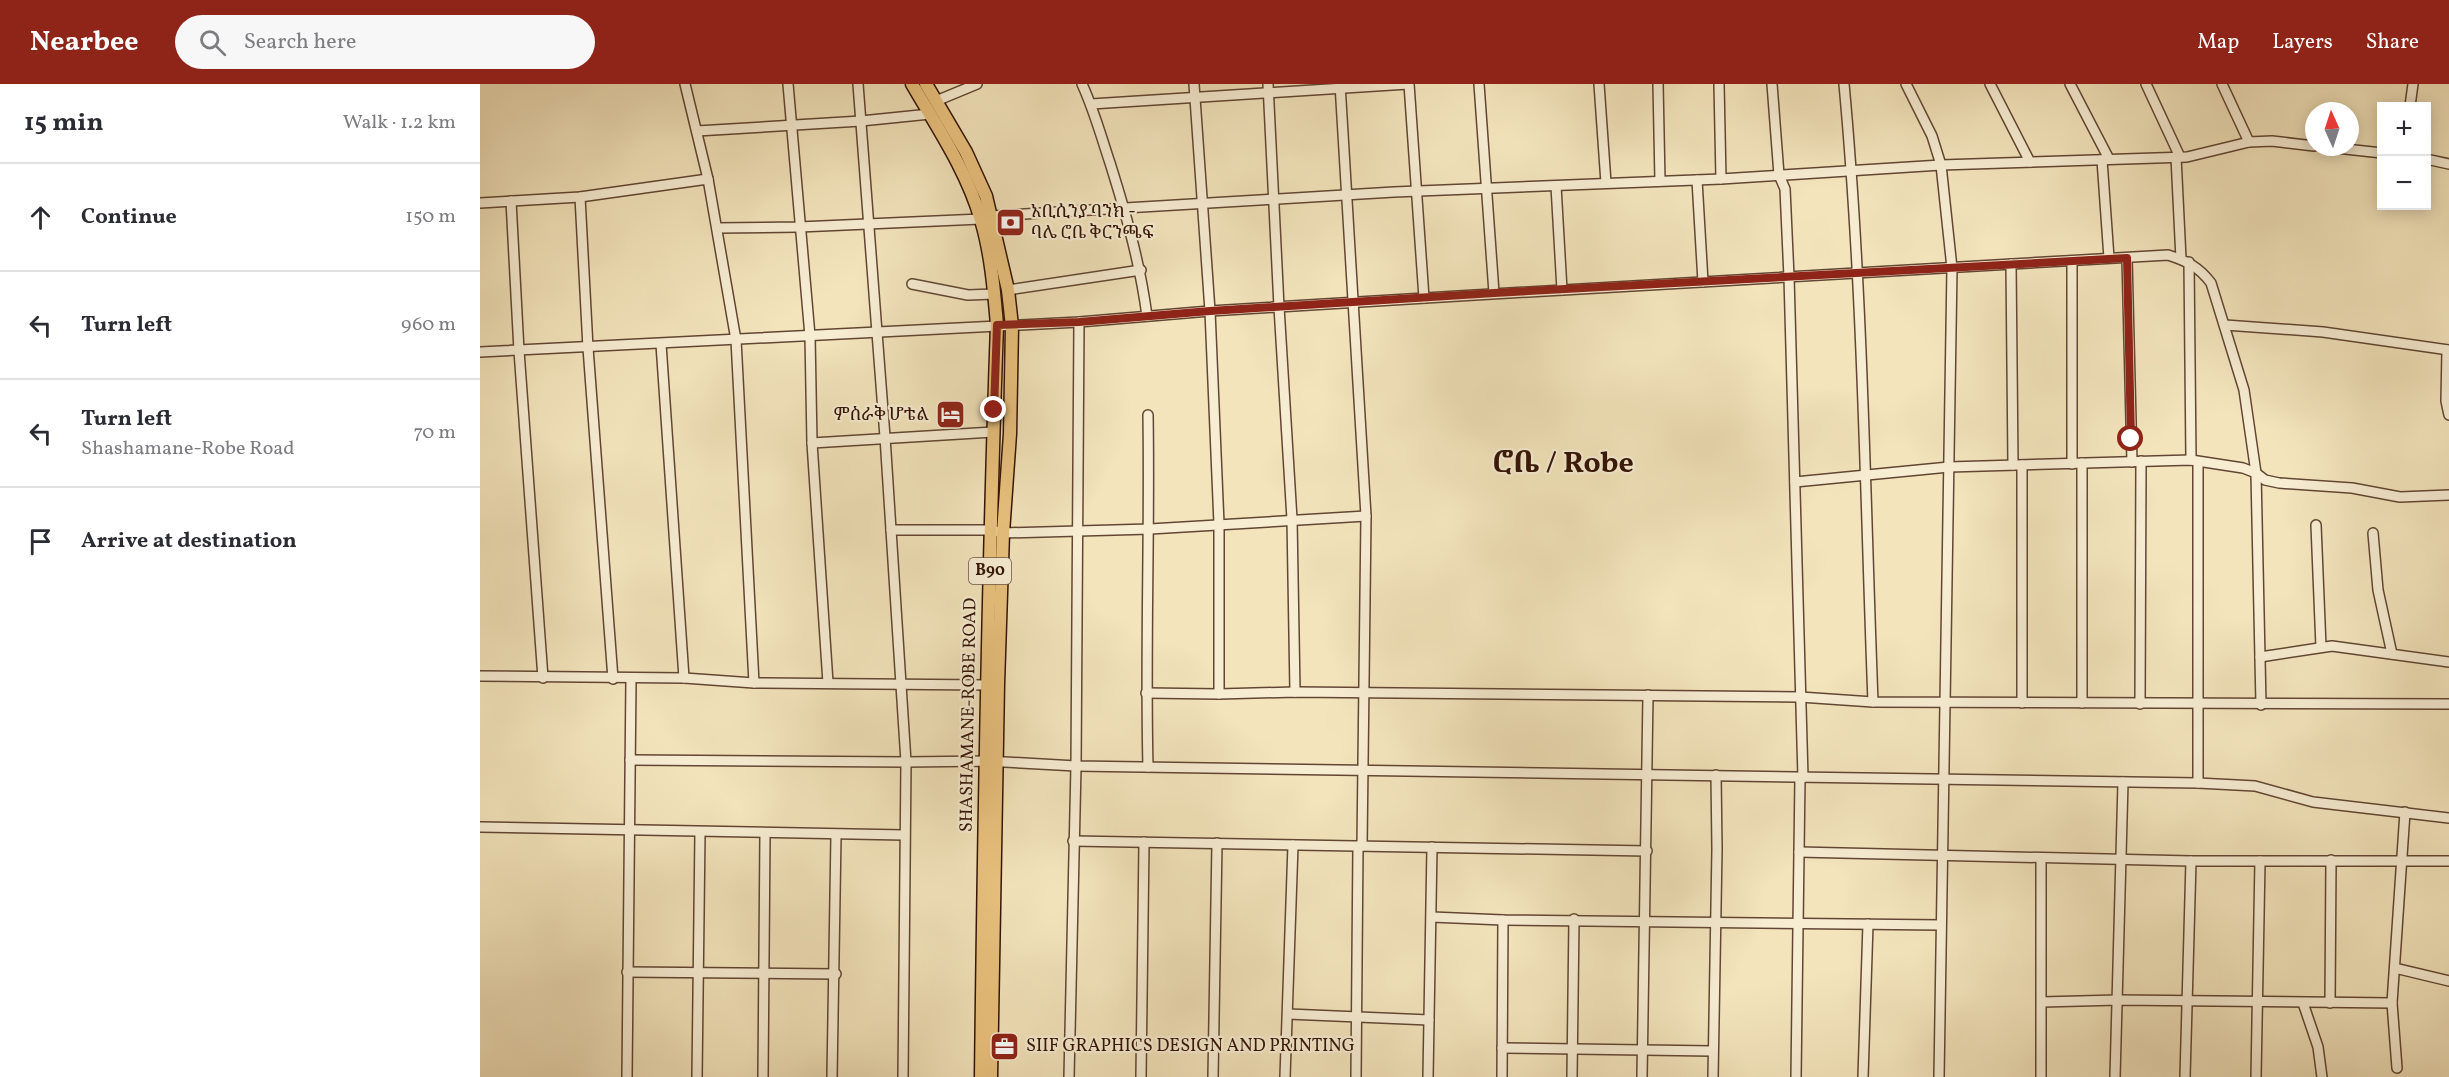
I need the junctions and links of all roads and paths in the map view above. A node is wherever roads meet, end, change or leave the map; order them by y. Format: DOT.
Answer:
graph roads {
  1 [pos="685,84"];
  2 [pos="788,84"];
  3 [pos="858,84"];
  4 [pos="912,84"];
  5 [pos="926,84"];
  6 [pos="977,84"];
  7 [pos="1082,84"];
  8 [pos="1194,84"];
  9 [pos="1408,84"];
  10 [pos="1479,84"];
  11 [pos="1599,84"];
  12 [pos="1658,84"];
  13 [pos="1719,84"];
  14 [pos="1772,84"];
  15 [pos="1844,84"];
  16 [pos="1906,84"];
  17 [pos="1990,84"];
  18 [pos="2070,84"];
  19 [pos="2146,84"];
  20 [pos="2222,84"];
  21 [pos="2413,84"];
  22 [pos="1340,86"];
  23 [pos="1269,89"];
  24 [pos="1196,98"];
  25 [pos="936,101"];
  26 [pos="2411,102"];
  27 [pos="1091,104"];
  28 [pos="930,114"];
  29 [pos="861,121"];
  30 [pos="792,125"];
  31 [pos="697,131"];
  32 [pos="2249,142"];
  33 [pos="2305,145"];
  34 [pos="2359,150"];
  35 [pos="2377,152"];
  36 [pos="2178,157"];
  37 [pos="2105,159"];
  38 [pos="2431,160"];
  39 [pos="2030,162"];
  40 [pos="2449,164"];
  41 [pos="1941,165"];
  42 [pos="1852,170"];
  43 [pos="1779,175"];
  44 [pos="708,179"];
  45 [pos="1722,179"];
  46 [pos="1697,180"];
  47 [pos="1660,181"];
  48 [pos="1606,183"];
  49 [pos="1556,186"];
  50 [pos="1485,189"];
  51 [pos="1415,191"];
  52 [pos="1346,195"];
  53 [pos="580,197"];
  54 [pos="1274,200"];
  55 [pos="511,201"];
  56 [pos="480,202"];
  57 [pos="1203,204"];
  58 [pos="1125,209"];
  59 [pos="987,217"];
  60 [pos="869,225"];
  61 [pos="799,227"];
  62 [pos="717,228"];
  63 [pos="2109,258"];
  64 [pos="2127,258"];
  65 [pos="2072,261"];
  66 [pos="2185,261"];
  67 [pos="2011,264"];
  68 [pos="1952,267"];
  69 [pos="1141,270"];
  70 [pos="1857,273"];
  71 [pos="1789,277"];
  72 [pos="1703,282"];
  73 [pos="912,284"];
  74 [pos="1008,290"];
  75 [pos="1562,290"];
  76 [pos="1494,293"];
  77 [pos="994,294"];
  78 [pos="1424,298"];
  79 [pos="1352,302"];
  80 [pos="1279,307"];
  81 [pos="1210,311"];
  82 [pos="1147,316"];
  83 [pos="1079,322"];
  84 [pos="997,325"];
  85 [pos="2225,325"];
  86 [pos="1012,326"];
  87 [pos="877,333"];
  88 [pos="810,336"];
  89 [pos="736,340"];
  90 [pos="661,344"];
  91 [pos="588,348"];
  92 [pos="2448,350"];
  93 [pos="519,351"];
  94 [pos="480,352"];
  95 [pos="1148,415"];
  96 [pos="2449,415"];
  97 [pos="993,432"];
  98 [pos="885,437"];
  99 [pos="812,443"];
  100 [pos="2137,461"];
  101 [pos="2195,461"];
  102 [pos="2082,463"];
  103 [pos="2072,464"];
  104 [pos="2018,465"];
  105 [pos="1949,467"];
  106 [pos="2256,473"];
  107 [pos="1864,475"];
  108 [pos="1795,482"];
  109 [pos="2449,495"];
  110 [pos="1366,516"];
  111 [pos="1292,519"];
  112 [pos="1219,525"];
  113 [pos="2316,525"];
  114 [pos="1150,528"];
  115 [pos="891,530"];
  116 [pos="997,532"];
  117 [pos="1078,532"];
  118 [pos="2373,533"];
  119 [pos="2321,647"];
  120 [pos="2392,654"];
  121 [pos="2260,657"];
  122 [pos="2449,662"];
  123 [pos="480,676"];
  124 [pos="543,678"];
  125 [pos="684,678"];
  126 [pos="613,679"];
  127 [pos="631,679"];
  128 [pos="754,683"];
  129 [pos="828,683"];
  130 [pos="901,684"];
  131 [pos="986,685"];
  132 [pos="1294,692"];
  133 [pos="1146,693"];
  134 [pos="1364,693"];
  135 [pos="1219,694"];
  136 [pos="1648,695"];
  137 [pos="1800,697"];
  138 [pos="1873,702"];
  139 [pos="1946,702"];
  140 [pos="2022,703"];
  141 [pos="2082,703"];
  142 [pos="2140,704"];
  143 [pos="2199,704"];
  144 [pos="2449,704"];
  145 [pos="2261,705"];
  146 [pos="630,760"];
  147 [pos="992,761"];
  148 [pos="906,762"];
  149 [pos="1076,766"];
  150 [pos="1148,767"];
  151 [pos="1363,770"];
  152 [pos="1647,774"];
  153 [pos="1716,775"];
  154 [pos="1801,778"];
  155 [pos="1946,781"];
  156 [pos="2123,782"];
  157 [pos="2198,783"];
  158 [pos="2405,812"];
  159 [pos="2449,818"];
  160 [pos="480,826"];
  161 [pos="630,829"];
  162 [pos="700,832"];
  163 [pos="765,833"];
  164 [pos="836,835"];
  165 [pos="904,835"];
  166 [pos="1073,841"];
  167 [pos="1144,842"];
  168 [pos="1218,843"];
  169 [pos="1293,845"];
  170 [pos="1360,846"];
  171 [pos="1432,847"];
  172 [pos="1647,851"];
  173 [pos="1799,852"];
  174 [pos="1943,856"];
  175 [pos="2040,858"];
  176 [pos="2121,859"];
  177 [pos="2191,861"];
  178 [pos="2260,861"];
  179 [pos="2331,861"];
  180 [pos="2449,861"];
  181 [pos="2401,862"];
  182 [pos="1432,917"];
  183 [pos="1574,919"];
  184 [pos="1503,920"];
  185 [pos="1646,920"];
  186 [pos="1715,921"];
  187 [pos="1797,923"];
  188 [pos="1868,924"];
  189 [pos="1941,926"];
  190 [pos="2395,968"];
  191 [pos="699,971"];
  192 [pos="627,972"];
  193 [pos="764,973"];
  194 [pos="836,974"];
  195 [pos="2449,981"];
  196 [pos="2118,1000"];
  197 [pos="2042,1002"];
  198 [pos="2187,1002"];
  199 [pos="2259,1003"];
  200 [pos="2303,1003"];
  201 [pos="2330,1003"];
  202 [pos="2392,1003"];
  203 [pos="1288,1014"];
  204 [pos="1358,1016"];
  205 [pos="1429,1020"];
  206 [pos="1502,1048"];
  207 [pos="1573,1048"];
  208 [pos="1643,1049"];
  209 [pos="1712,1051"];
  210 [pos="2397,1068"];
  211 [pos="627,1077"];
  212 [pos="697,1077"];
  213 [pos="763,1077"];
  214 [pos="832,1077"];
  215 [pos="903,1077"];
  216 [pos="981,1077"];
  217 [pos="991,1077"];
  218 [pos="1069,1077"];
  219 [pos="1141,1077"];
  220 [pos="1214,1077"];
  221 [pos="1285,1077"];
  222 [pos="1356,1077"];
  223 [pos="1428,1077"];
  224 [pos="1502,1077"];
  225 [pos="1572,1077"];
  226 [pos="1642,1077"];
  227 [pos="1713,1077"];
  228 [pos="1796,1077"];
  229 [pos="1863,1077"];
  230 [pos="1939,1077"];
  231 [pos="2042,1077"];
  232 [pos="2115,1077"];
  233 [pos="2185,1077"];
  234 [pos="2256,1077"];
  235 [pos="2322,1077"];
  1 -- 31 [label="street"];
  2 -- 30 [label="street"];
  3 -- 29 [label="street"];
  4 -- 28 [label="main road, SHASHAMANE-ROBE ROAD / B90"];
  5 -- 25 [label="main road, SHASHAMANE-ROBE ROAD / B90"];
  6 -- 25 [label="street"];
  7 -- 27 [label="street"];
  8 -- 24 [label="street"];
  9 -- 22 [label="street"];
  9 -- 51 [label="street"];
  10 -- 50 [label="street"];
  11 -- 48 [label="street"];
  12 -- 47 [label="street"];
  13 -- 45 [label="street"];
  14 -- 43 [label="street"];
  15 -- 42 [label="street"];
  16 -- 41 [label="street"];
  17 -- 39 [label="street"];
  18 -- 37 [label="street"];
  19 -- 36 [label="street"];
  20 -- 32 [label="street"];
  21 -- 26 [label="street"];
  22 -- 23 [label="street"];
  22 -- 52 [label="street"];
  23 -- 24 [label="street"];
  23 -- 54 [label="street"];
  24 -- 27 [label="street"];
  24 -- 57 [label="street"];
  25 -- 59 [label="main road, SHASHAMANE-ROBE ROAD / B90"];
  27 -- 58 [label="street"];
  28 -- 29 [label="street"];
  28 -- 59 [label="main road, SHASHAMANE-ROBE ROAD / B90"];
  29 -- 30 [label="street"];
  29 -- 60 [label="street"];
  30 -- 31 [label="street"];
  30 -- 61 [label="street"];
  31 -- 44 [label="street"];
  32 -- 33 [label="street"];
  32 -- 36 [label="street"];
  34 -- 35 [label="street"];
  36 -- 37 [label="street"];
  36 -- 66 [label="street"];
  37 -- 39 [label="street"];
  37 -- 63 [label="street"];
  38 -- 40 [label="street"];
  39 -- 41 [label="street"];
  41 -- 42 [label="street"];
  41 -- 68 [label="street"];
  42 -- 43 [label="street"];
  42 -- 70 [label="street"];
  43 -- 45 [label="street"];
  43 -- 71 [label="street"];
  44 -- 53 [label="street"];
  44 -- 62 [label="street"];
  45 -- 46 [label="street"];
  46 -- 47 [label="street"];
  46 -- 72 [label="street"];
  47 -- 48 [label="street"];
  48 -- 49 [label="street"];
  49 -- 50 [label="street"];
  49 -- 75 [label="street"];
  50 -- 51 [label="street"];
  50 -- 76 [label="street"];
  51 -- 52 [label="street"];
  51 -- 78 [label="street"];
  52 -- 54 [label="street"];
  52 -- 79 [label="street"];
  53 -- 55 [label="street"];
  53 -- 91 [label="street"];
  54 -- 57 [label="street"];
  54 -- 80 [label="street"];
  55 -- 56 [label="street"];
  55 -- 93 [label="street"];
  57 -- 58 [label="street"];
  57 -- 81 [label="street"];
  58 -- 59 [label="street"];
  58 -- 69 [label="street"];
  59 -- 60 [label="street"];
  59 -- 74 [label="main road, SHASHAMANE-ROBE ROAD / B90"];
  59 -- 77 [label="main road, SHASHAMANE-ROBE ROAD / B90"];
  60 -- 61 [label="street"];
  60 -- 87 [label="street"];
  61 -- 62 [label="street"];
  61 -- 88 [label="street"];
  62 -- 89 [label="street"];
  63 -- 64 [label="street"];
  63 -- 65 [label="street"];
  64 -- 66 [label="street"];
  64 -- 100 [label="street"];
  65 -- 67 [label="street"];
  65 -- 103 [label="street"];
  66 -- 85 [label="street"];
  66 -- 101 [label="street"];
  67 -- 68 [label="street"];
  67 -- 104 [label="street"];
  68 -- 70 [label="street"];
  68 -- 105 [label="street"];
  69 -- 74 [label="street"];
  69 -- 82 [label="street"];
  70 -- 71 [label="street"];
  70 -- 107 [label="street"];
  71 -- 72 [label="street"];
  71 -- 108 [label="street"];
  72 -- 75 [label="street"];
  73 -- 77 [label="street"];
  74 -- 86 [label="main road, SHASHAMANE-ROBE ROAD / B90"];
  75 -- 76 [label="street"];
  76 -- 78 [label="street"];
  77 -- 84 [label="main road, SHASHAMANE-ROBE ROAD / B90"];
  78 -- 79 [label="street"];
  79 -- 80 [label="street"];
  79 -- 110 [label="street"];
  80 -- 81 [label="street"];
  80 -- 111 [label="street"];
  81 -- 82 [label="street"];
  81 -- 112 [label="street"];
  82 -- 83 [label="street"];
  83 -- 86 [label="street"];
  83 -- 117 [label="street"];
  84 -- 86 [label="street"];
  84 -- 87 [label="street"];
  84 -- 97 [label="main road, SHASHAMANE-ROBE ROAD / B90"];
  85 -- 92 [label="street"];
  85 -- 106 [label="street"];
  86 -- 116 [label="main road, SHASHAMANE-ROBE ROAD / B90"];
  87 -- 88 [label="street"];
  87 -- 98 [label="street"];
  88 -- 89 [label="street"];
  88 -- 99 [label="street"];
  89 -- 90 [label="street"];
  89 -- 128 [label="street"];
  90 -- 91 [label="street"];
  90 -- 125 [label="street"];
  91 -- 93 [label="street"];
  91 -- 126 [label="street"];
  92 -- 96 [label="street"];
  93 -- 94 [label="street"];
  93 -- 124 [label="street"];
  95 -- 114 [label="street"];
  97 -- 98 [label="street"];
  97 -- 116 [label="main road, SHASHAMANE-ROBE ROAD / B90"];
  98 -- 99 [label="street"];
  98 -- 115 [label="street"];
  99 -- 129 [label="street"];
  100 -- 101 [label="street"];
  100 -- 102 [label="street"];
  100 -- 142 [label="street"];
  101 -- 106 [label="street"];
  101 -- 143 [label="street"];
  102 -- 103 [label="street"];
  102 -- 141 [label="street"];
  103 -- 104 [label="street"];
  104 -- 105 [label="street"];
  104 -- 140 [label="street"];
  105 -- 107 [label="street"];
  105 -- 139 [label="street"];
  106 -- 109 [label="street"];
  106 -- 121 [label="street"];
  107 -- 108 [label="street"];
  107 -- 138 [label="street"];
  108 -- 137 [label="street"];
  110 -- 111 [label="street"];
  110 -- 134 [label="street"];
  111 -- 112 [label="street"];
  111 -- 132 [label="street"];
  112 -- 114 [label="street"];
  112 -- 135 [label="street"];
  113 -- 119 [label="street"];
  114 -- 117 [label="street"];
  114 -- 133 [label="street"];
  115 -- 116 [label="street"];
  115 -- 130 [label="street"];
  116 -- 117 [label="street"];
  116 -- 131 [label="main road, SHASHAMANE-ROBE ROAD / B90"];
  116 -- 147 [label="main road, SHASHAMANE-ROBE ROAD / B90"];
  117 -- 149 [label="street"];
  118 -- 120 [label="street"];
  119 -- 120 [label="street"];
  119 -- 121 [label="street"];
  120 -- 122 [label="street"];
  121 -- 145 [label="street"];
  123 -- 124 [label="street"];
  124 -- 126 [label="street"];
  125 -- 127 [label="street"];
  125 -- 128 [label="street"];
  126 -- 127 [label="street"];
  127 -- 146 [label="street"];
  128 -- 129 [label="street"];
  129 -- 130 [label="street"];
  130 -- 131 [label="street"];
  130 -- 148 [label="street"];
  131 -- 147 [label="main road, SHASHAMANE-ROBE ROAD / B90"];
  132 -- 134 [label="street"];
  132 -- 135 [label="street"];
  133 -- 135 [label="street"];
  133 -- 150 [label="street"];
  134 -- 136 [label="street"];
  134 -- 151 [label="street"];
  136 -- 137 [label="street"];
  136 -- 152 [label="street"];
  137 -- 138 [label="street"];
  137 -- 154 [label="street"];
  138 -- 139 [label="street"];
  139 -- 140 [label="street"];
  139 -- 155 [label="street"];
  140 -- 141 [label="street"];
  141 -- 142 [label="street"];
  142 -- 143 [label="street"];
  143 -- 145 [label="street"];
  143 -- 157 [label="street"];
  144 -- 145 [label="street"];
  146 -- 148 [label="street"];
  146 -- 161 [label="street"];
  147 -- 148 [label="street"];
  147 -- 149 [label="street"];
  147 -- 216 [label="main road, SHASHAMANE-ROBE ROAD / B90"];
  147 -- 217 [label="main road, SHASHAMANE-ROBE ROAD / B90"];
  148 -- 165 [label="street"];
  149 -- 150 [label="street"];
  149 -- 166 [label="street"];
  150 -- 151 [label="street"];
  151 -- 152 [label="street"];
  151 -- 170 [label="street"];
  152 -- 153 [label="street"];
  152 -- 172 [label="street"];
  153 -- 154 [label="street"];
  153 -- 186 [label="street"];
  154 -- 155 [label="street"];
  154 -- 173 [label="street"];
  155 -- 156 [label="street"];
  155 -- 174 [label="street"];
  156 -- 157 [label="street"];
  156 -- 176 [label="street"];
  157 -- 158 [label="street"];
  158 -- 159 [label="street"];
  158 -- 181 [label="street"];
  160 -- 161 [label="street"];
  161 -- 162 [label="street"];
  161 -- 192 [label="street"];
  162 -- 163 [label="street"];
  162 -- 191 [label="street"];
  163 -- 164 [label="street"];
  163 -- 193 [label="street"];
  164 -- 165 [label="street"];
  164 -- 194 [label="street"];
  165 -- 215 [label="street"];
  166 -- 167 [label="street"];
  166 -- 218 [label="street"];
  167 -- 168 [label="street"];
  167 -- 219 [label="street"];
  168 -- 169 [label="street"];
  168 -- 220 [label="street"];
  169 -- 170 [label="street"];
  169 -- 203 [label="street"];
  170 -- 171 [label="street"];
  170 -- 204 [label="street"];
  171 -- 172 [label="street"];
  171 -- 182 [label="street"];
  172 -- 185 [label="street"];
  173 -- 174 [label="street"];
  173 -- 187 [label="street"];
  174 -- 175 [label="street"];
  174 -- 189 [label="street"];
  175 -- 176 [label="street"];
  175 -- 197 [label="street"];
  176 -- 177 [label="street"];
  176 -- 196 [label="street"];
  177 -- 178 [label="street"];
  177 -- 198 [label="street"];
  178 -- 179 [label="street"];
  178 -- 199 [label="street"];
  179 -- 181 [label="street"];
  179 -- 201 [label="street"];
  180 -- 181 [label="street"];
  181 -- 190 [label="street"];
  182 -- 184 [label="street"];
  182 -- 205 [label="street"];
  183 -- 184 [label="street"];
  183 -- 185 [label="street"];
  183 -- 207 [label="street"];
  184 -- 206 [label="street"];
  185 -- 186 [label="street"];
  185 -- 208 [label="street"];
  186 -- 187 [label="street"];
  186 -- 209 [label="street"];
  187 -- 188 [label="street"];
  187 -- 228 [label="street"];
  188 -- 189 [label="street"];
  188 -- 229 [label="street"];
  189 -- 230 [label="street"];
  190 -- 195 [label="street"];
  190 -- 202 [label="street"];
  191 -- 192 [label="street"];
  191 -- 193 [label="street"];
  191 -- 212 [label="street"];
  192 -- 211 [label="street"];
  193 -- 194 [label="street"];
  193 -- 213 [label="street"];
  194 -- 214 [label="street"];
  196 -- 197 [label="street"];
  196 -- 198 [label="street"];
  196 -- 232 [label="street"];
  197 -- 231 [label="street"];
  198 -- 199 [label="street"];
  198 -- 233 [label="street"];
  199 -- 200 [label="street"];
  199 -- 234 [label="street"];
  200 -- 201 [label="street"];
  200 -- 235 [label="street"];
  201 -- 202 [label="street"];
  202 -- 210 [label="street"];
  203 -- 204 [label="street"];
  203 -- 221 [label="street"];
  204 -- 205 [label="street"];
  204 -- 222 [label="street"];
  205 -- 223 [label="street"];
  206 -- 207 [label="street"];
  206 -- 224 [label="street"];
  207 -- 208 [label="street"];
  207 -- 225 [label="street"];
  208 -- 209 [label="street"];
  208 -- 226 [label="street"];
  209 -- 227 [label="street"];
}
